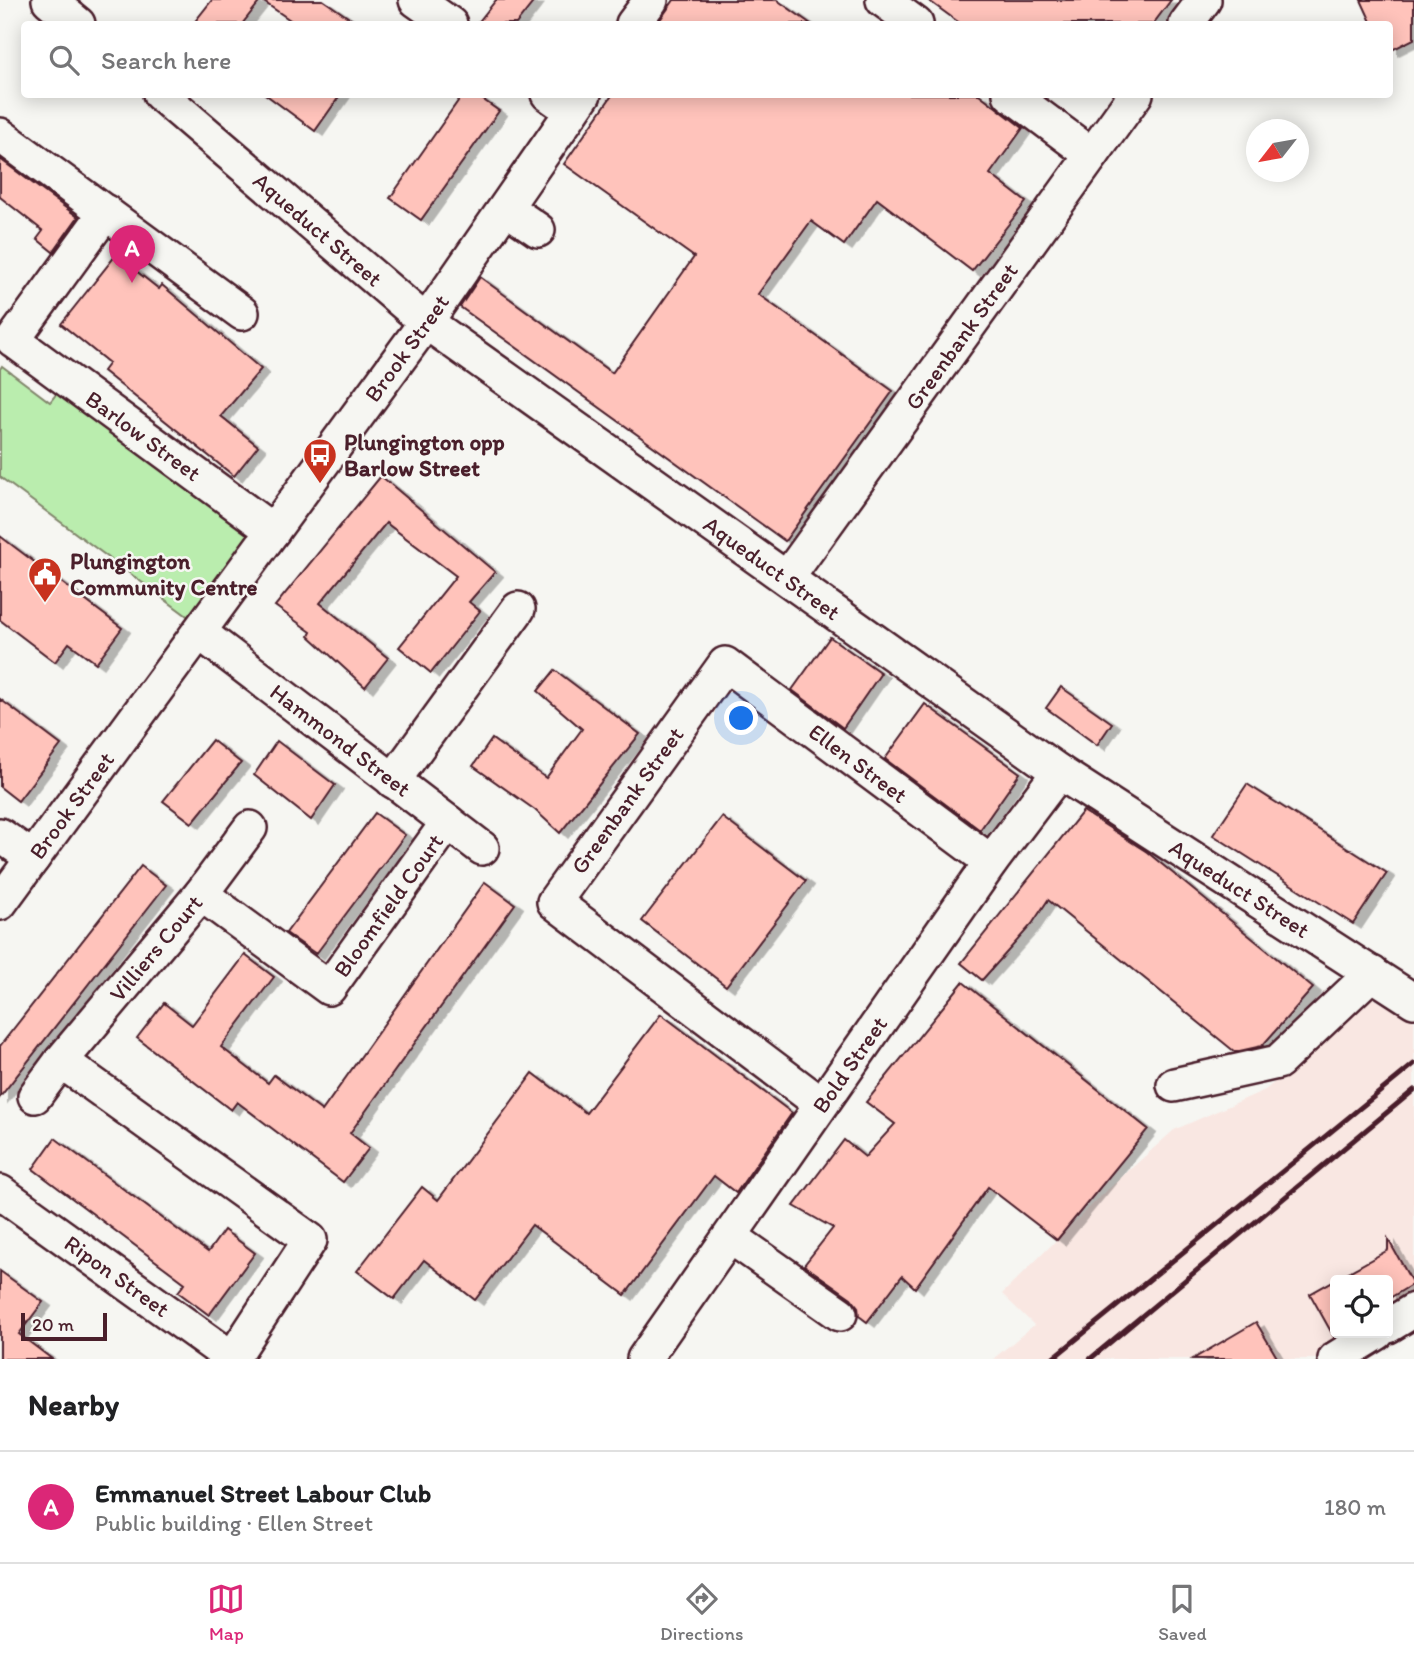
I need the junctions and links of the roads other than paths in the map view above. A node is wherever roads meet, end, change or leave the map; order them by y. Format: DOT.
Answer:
graph roads {
  1 [pos="49,0"];
  2 [pos="416,0"];
  3 [pos="651,0"];
  4 [pos="883,0"];
  5 [pos="1203,0"];
  6 [pos="74,21"];
  7 [pos="446,21"];
  8 [pos="636,21"];
  9 [pos="912,21"];
  10 [pos="1188,21"];
  11 [pos="165,98"];
  12 [pos="1015,98"];
  13 [pos="1133,98"];
  14 [pos="568,100"];
  15 [pos="0,135"];
  16 [pos="1092,155"];
  17 [pos="506,208"];
  18 [pos="106,212"];
  19 [pos="538,230"];
  20 [pos="242,313"];
  21 [pos="426,322"];
  22 [pos="273,531"];
  23 [pos="787,578"];
  24 [pos="518,609"];
  25 [pos="199,632"];
  26 [pos="725,664"];
  27 [pos="1059,772"];
  28 [pos="393,782"];
  29 [pos="449,822"];
  30 [pos="250,828"];
  31 [pos="0,835"];
  32 [pos="482,848"];
  33 [pos="33,858"];
  34 [pos="991,862"];
  35 [pos="201,894"];
  36 [pos="0,904"];
  37 [pos="1372,973"];
  38 [pos="329,988"];
  39 [pos="1414,1001"];
  40 [pos="61,1061"];
  41 [pos="1174,1085"];
  42 [pos="35,1097"];
  43 [pos="821,1104"];
  44 [pos="0,1192"];
  45 [pos="731,1237"];
  46 [pos="1414,1310"];
  47 [pos="840,1314"];
  48 [pos="1393,1323"];
  49 [pos="1369,1338"];
  50 [pos="233,1359"];
  51 [pos="643,1359"];
  52 [pos="1335,1359"];
  1 -- 6 [label="street"];
  2 -- 7 [label="street"];
  3 -- 8 [label="street"];
  4 -- 9 [label="street"];
  5 -- 10 [label="street"];
  11 -- 21 [label="street, Aqueduct Street"];
  12 -- 16 [label="street"];
  13 -- 16 [label="street, Greenbank Street"];
  14 -- 17 [label="street, Brook Street"];
  15 -- 18 [label="street"];
  16 -- 23 [label="street, Greenbank Street"];
  17 -- 19 [label="street"];
  17 -- 21 [label="street, Brook Street"];
  18 -- 20 [label="street"];
  18 -- 22 [label="street, Barlow Street"];
  21 -- 22 [label="street, Brook Street"];
  21 -- 23 [label="street, Aqueduct Street"];
  22 -- 25 [label="street, Brook Street"];
  23 -- 27 [label="street, Aqueduct Street"];
  24 -- 28 [label="street"];
  25 -- 28 [label="street, Hammond Street"];
  25 -- 33 [label="street, Brook Street"];
  26 -- 34 [label="street, Ellen Street"];
  26 -- 43 [label="street, Greenbank Street"];
  27 -- 34 [label="street, Bold Street"];
  27 -- 37 [label="street, Aqueduct Street"];
  28 -- 29 [label="street, Hammond Street"];
  29 -- 32 [label="street, Hammond Street"];
  29 -- 38 [label="street, Bloomfield Court"];
  30 -- 35 [label="street"];
  31 -- 33 [label="street"];
  33 -- 36 [label="street, Brook Street"];
  34 -- 43 [label="street, Bold Street"];
  35 -- 38 [label="street, Villiers Court"];
  35 -- 40 [label="street, Villiers Court"];
  37 -- 39 [label="street, Aqueduct Street"];
  37 -- 41 [label="street"];
  40 -- 42 [label="street, Villiers Court"];
  40 -- 50 [label="street"];
  43 -- 45 [label="street, Bold Street"];
  44 -- 50 [label="street, Ripon Street"];
  45 -- 47 [label="street"];
  45 -- 51 [label="street, Bold Street"];
  46 -- 48 [label="street"];
  49 -- 52 [label="street"];
}
